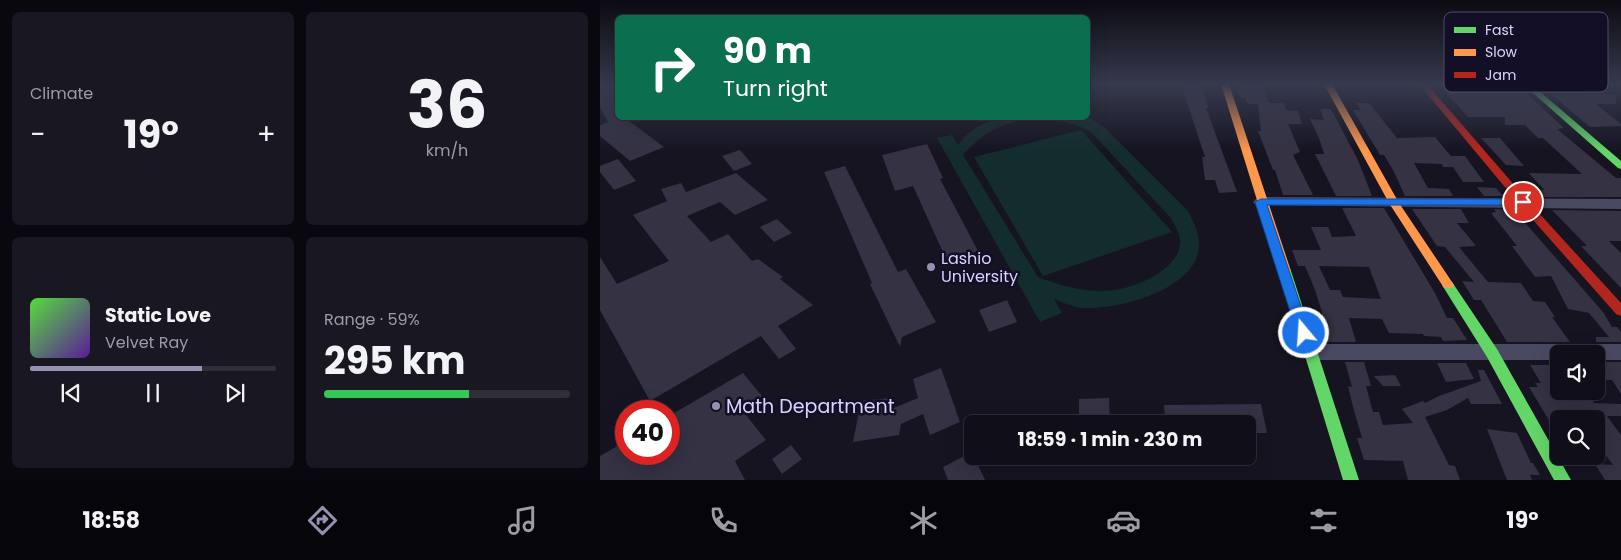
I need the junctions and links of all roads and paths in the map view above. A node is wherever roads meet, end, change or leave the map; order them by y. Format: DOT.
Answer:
graph roads {
  1 [pos="1232,106"];
  2 [pos="1340,106"];
  3 [pos="1442,106"];
  4 [pos="1553,106"];
  5 [pos="1621,166"];
  6 [pos="1261,202"];
  7 [pos="1523,202"];
  8 [pos="1394,204"];
  9 [pos="1621,204"];
  10 [pos="1621,311"];
  11 [pos="1310,352"];
  12 [pos="1621,352"];
  13 [pos="1492,353"];
  14 [pos="1351,480"];
  15 [pos="1563,480"];
  1 -- 6 [label="street"];
  2 -- 8 [label="street"];
  3 -- 7 [label="street"];
  4 -- 5 [label="street"];
  6 -- 8 [label="street"];
  6 -- 11 [label="street"];
  7 -- 8 [label="street"];
  7 -- 9 [label="street"];
  7 -- 10 [label="street"];
  8 -- 13 [label="street"];
  11 -- 13 [label="street"];
  11 -- 14 [label="street"];
  12 -- 13 [label="street"];
  13 -- 15 [label="street"];
}
